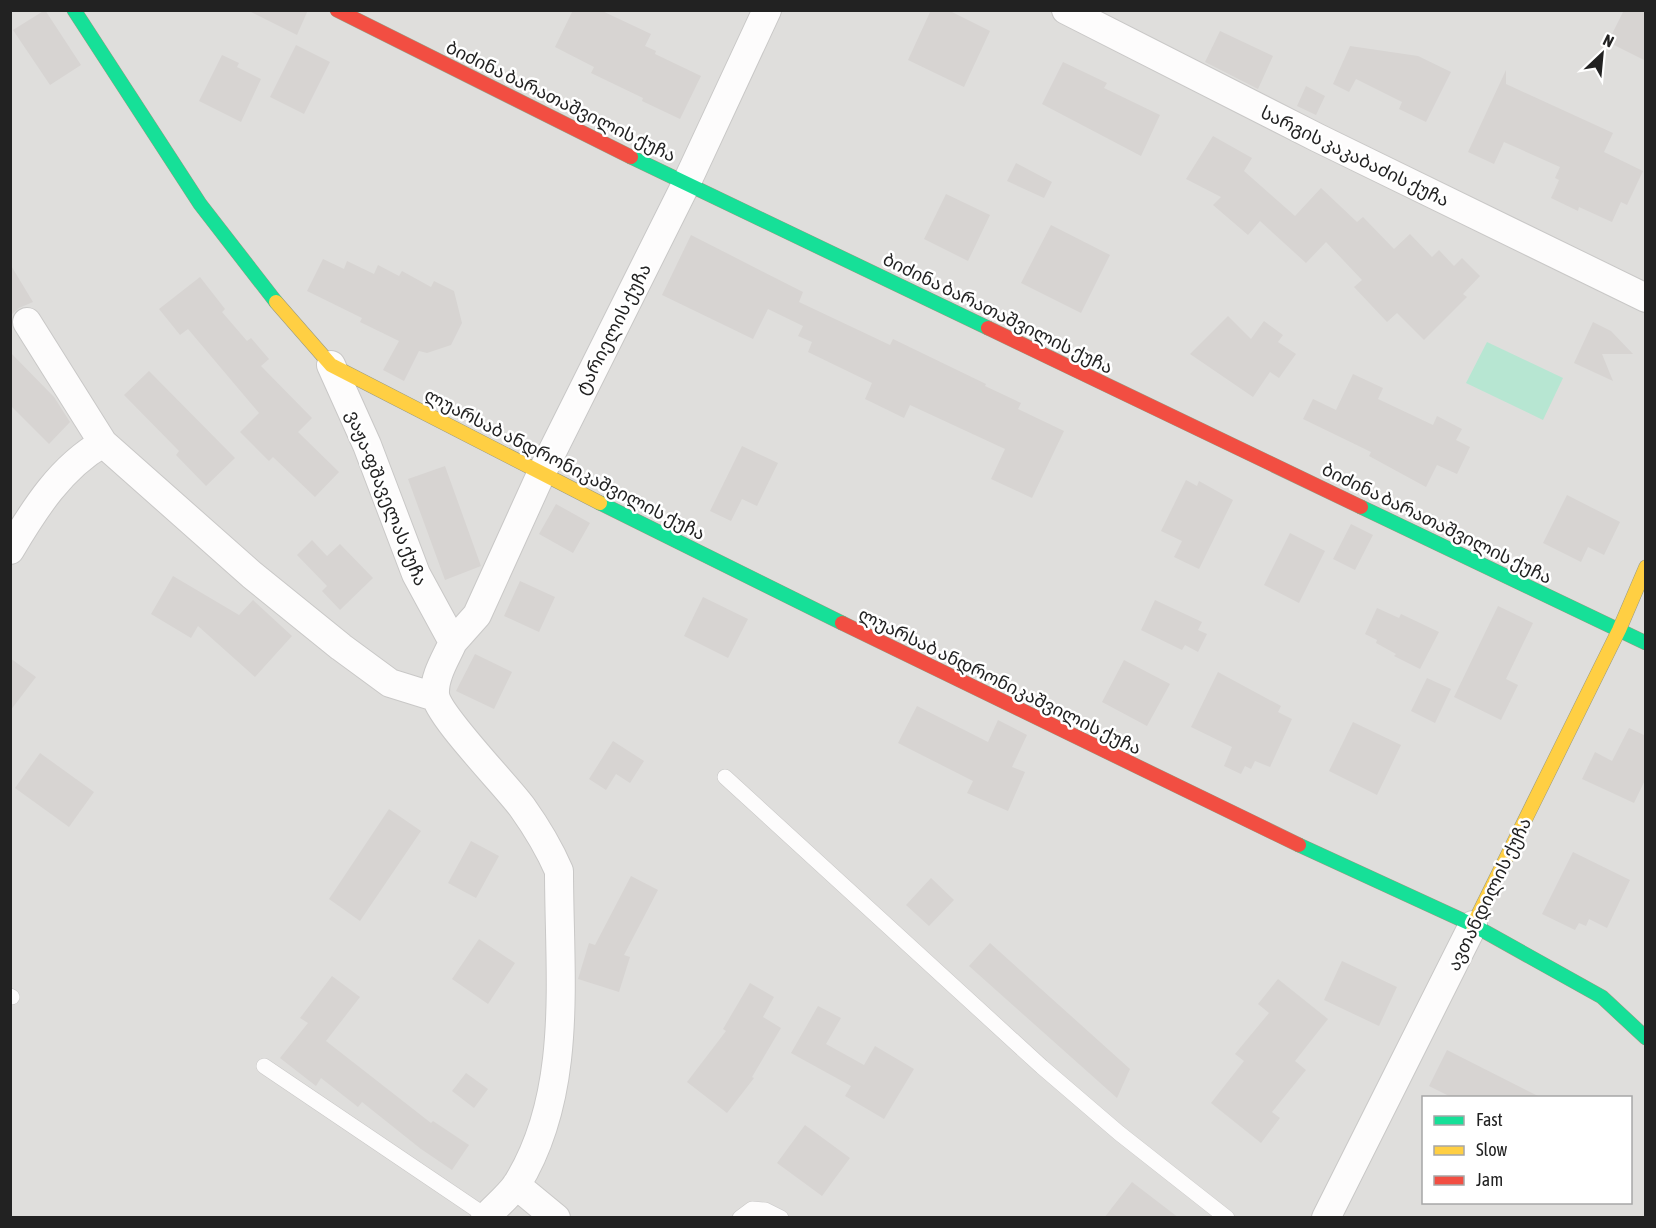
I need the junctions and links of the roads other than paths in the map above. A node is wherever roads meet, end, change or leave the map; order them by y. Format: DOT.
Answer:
graph roads {
  1 [pos="74,10"];
  2 [pos="338,10"];
  3 [pos="767,10"];
  4 [pos="1066,10"];
  5 [pos="686,184"];
  6 [pos="1646,298"];
  7 [pos="27,322"];
  8 [pos="331,365"];
  9 [pos="103,443"];
  10 [pos="541,474"];
  11 [pos="10,550"];
  12 [pos="1646,567"];
  13 [pos="1619,630"];
  14 [pos="453,642"];
  15 [pos="1646,644"];
  16 [pos="435,697"];
  17 [pos="725,777"];
  18 [pos="1473,925"];
  19 [pos="1646,1038"];
  20 [pos="264,1066"];
  21 [pos="516,1185"];
  22 [pos="486,1217"];
  23 [pos="555,1218"];
  24 [pos="740,1218"];
  25 [pos="782,1218"];
  26 [pos="1227,1218"];
  27 [pos="1326,1218"];
  1 -- 8 [label="street, ვაჟა-ფშაველას ქუჩა"];
  2 -- 5 [label="street, ბიძინა ბარათაშვილის ქუჩა"];
  3 -- 5 [label="street, ტარიელის ქუჩა"];
  4 -- 6 [label="street, სარგის კაკაბაძის ქუჩა"];
  5 -- 10 [label="street, ტარიელის ქუჩა"];
  5 -- 13 [label="street, ბიძინა ბარათაშვილის ქუჩა"];
  7 -- 9 [label="street"];
  8 -- 10 [label="street, ლუარსაბ ანდრონიკაშვილის ქუჩა"];
  8 -- 14 [label="street, ვაჟა-ფშაველას ქუჩა"];
  9 -- 11 [label="street"];
  9 -- 16 [label="street"];
  10 -- 14 [label="street, ტარიელის ქუჩა"];
  10 -- 18 [label="street, ლუარსაბ ანდრონიკაშვილის ქუჩა"];
  12 -- 13 [label="street, ავთანდილის ქუჩა"];
  13 -- 15 [label="street, ბიძინა ბარათაშვილის ქუჩა"];
  13 -- 18 [label="street, ავთანდილის ქუჩა"];
  14 -- 16 [label="street"];
  16 -- 21 [label="street"];
  17 -- 26 [label="lane"];
  18 -- 19 [label="street, ლუარსაბ ანდრონიკაშვილის ქუჩა"];
  18 -- 27 [label="street, ავთანდილის ქუჩა"];
  20 -- 22 [label="lane"];
  21 -- 22 [label="street"];
  21 -- 23 [label="street"];
  24 -- 25 [label="lane"];
}
